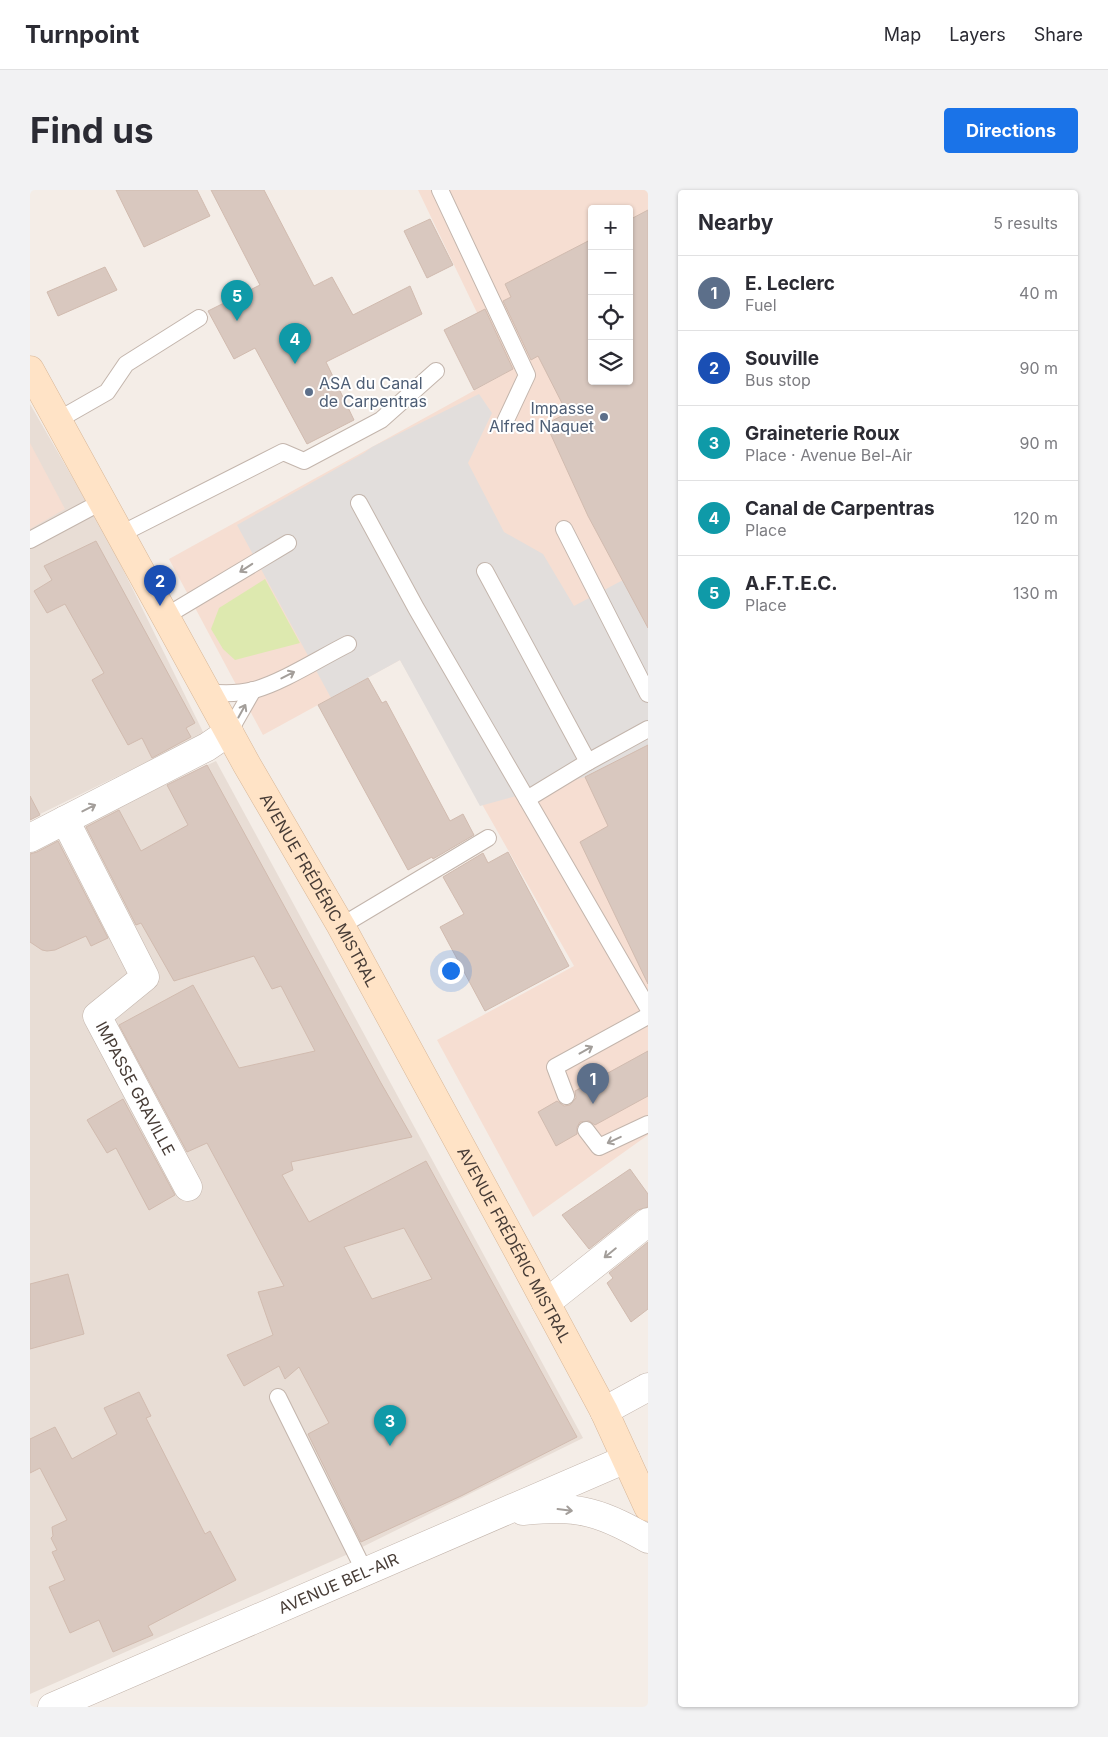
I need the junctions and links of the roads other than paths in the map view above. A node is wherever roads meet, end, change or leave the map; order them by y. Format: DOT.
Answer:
graph roads {
  1 [pos="440,190"];
  2 [pos="199,318"];
  3 [pos="30,370"];
  4 [pos="436,371"];
  5 [pos="58,420"];
  6 [pos="505,422"];
  7 [pos="103,501"];
  8 [pos="359,503"];
  9 [pos="564,530"];
  10 [pos="121,534"];
  11 [pos="30,540"];
  12 [pos="288,543"];
  13 [pos="485,571"];
  14 [pos="166,616"];
  15 [pos="348,644"];
  16 [pos="253,690"];
  17 [pos="207,692"];
  18 [pos="648,694"];
  19 [pos="648,729"];
  20 [pos="229,732"];
  21 [pos="588,762"];
  22 [pos="527,799"];
  23 [pos="66,820"];
  24 [pos="30,838"];
  25 [pos="488,838"];
  26 [pos="341,926"];
  27 [pos="648,1008"];
  28 [pos="648,1016"];
  29 [pos="566,1096"];
  30 [pos="648,1124"];
  31 [pos="586,1130"];
  32 [pos="188,1187"];
  33 [pos="648,1222"];
  34 [pos="546,1303"];
  35 [pos="648,1387"];
  36 [pos="278,1397"];
  37 [pos="604,1411"];
  38 [pos="626,1459"];
  39 [pos="648,1507"];
  40 [pos="499,1514"];
  41 [pos="648,1539"];
  42 [pos="365,1572"];
  43 [pos="52,1707"];
  1 -- 6 [label="lane"];
  2 -- 5 [label="lane"];
  3 -- 5 [label="main road, AVENUE FRÉDÉRIC MISTRAL"];
  4 -- 10 [label="lane"];
  5 -- 7 [label="main road, AVENUE FRÉDÉRIC MISTRAL"];
  7 -- 10 [label="main road, AVENUE FRÉDÉRIC MISTRAL"];
  7 -- 11 [label="lane"];
  8 -- 22 [label="lane"];
  9 -- 18 [label="lane"];
  10 -- 14 [label="main road, AVENUE FRÉDÉRIC MISTRAL"];
  12 -- 14 [label="lane, one-way"];
  13 -- 21 [label="lane"];
  14 -- 17 [label="main road, AVENUE FRÉDÉRIC MISTRAL"];
  16 -- 15 [label="lane, one-way"];
  16 -- 17 [label="lane"];
  20 -- 16 [label="lane, one-way"];
  17 -- 20 [label="main road, AVENUE FRÉDÉRIC MISTRAL"];
  19 -- 21 [label="lane"];
  23 -- 20 [label="street, one-way"];
  20 -- 26 [label="main road, AVENUE FRÉDÉRIC MISTRAL"];
  21 -- 22 [label="lane"];
  22 -- 27 [label="lane"];
  23 -- 24 [label="street"];
  23 -- 32 [label="street, IMPASSE GRAVILLE"];
  25 -- 26 [label="lane"];
  26 -- 34 [label="main road, AVENUE FRÉDÉRIC MISTRAL"];
  29 -- 28 [label="lane, one-way"];
  30 -- 31 [label="lane, one-way"];
  33 -- 34 [label="street, one-way"];
  34 -- 37 [label="main road, AVENUE FRÉDÉRIC MISTRAL"];
  35 -- 37 [label="street"];
  36 -- 42 [label="lane"];
  37 -- 38 [label="main road, AVENUE FRÉDÉRIC MISTRAL"];
  38 -- 39 [label="main road"];
  38 -- 40 [label="street, AVENUE BEL-AIR"];
  40 -- 41 [label="street, one-way"];
  40 -- 42 [label="street, AVENUE BEL-AIR"];
  42 -- 43 [label="street, AVENUE BEL-AIR"];
}
